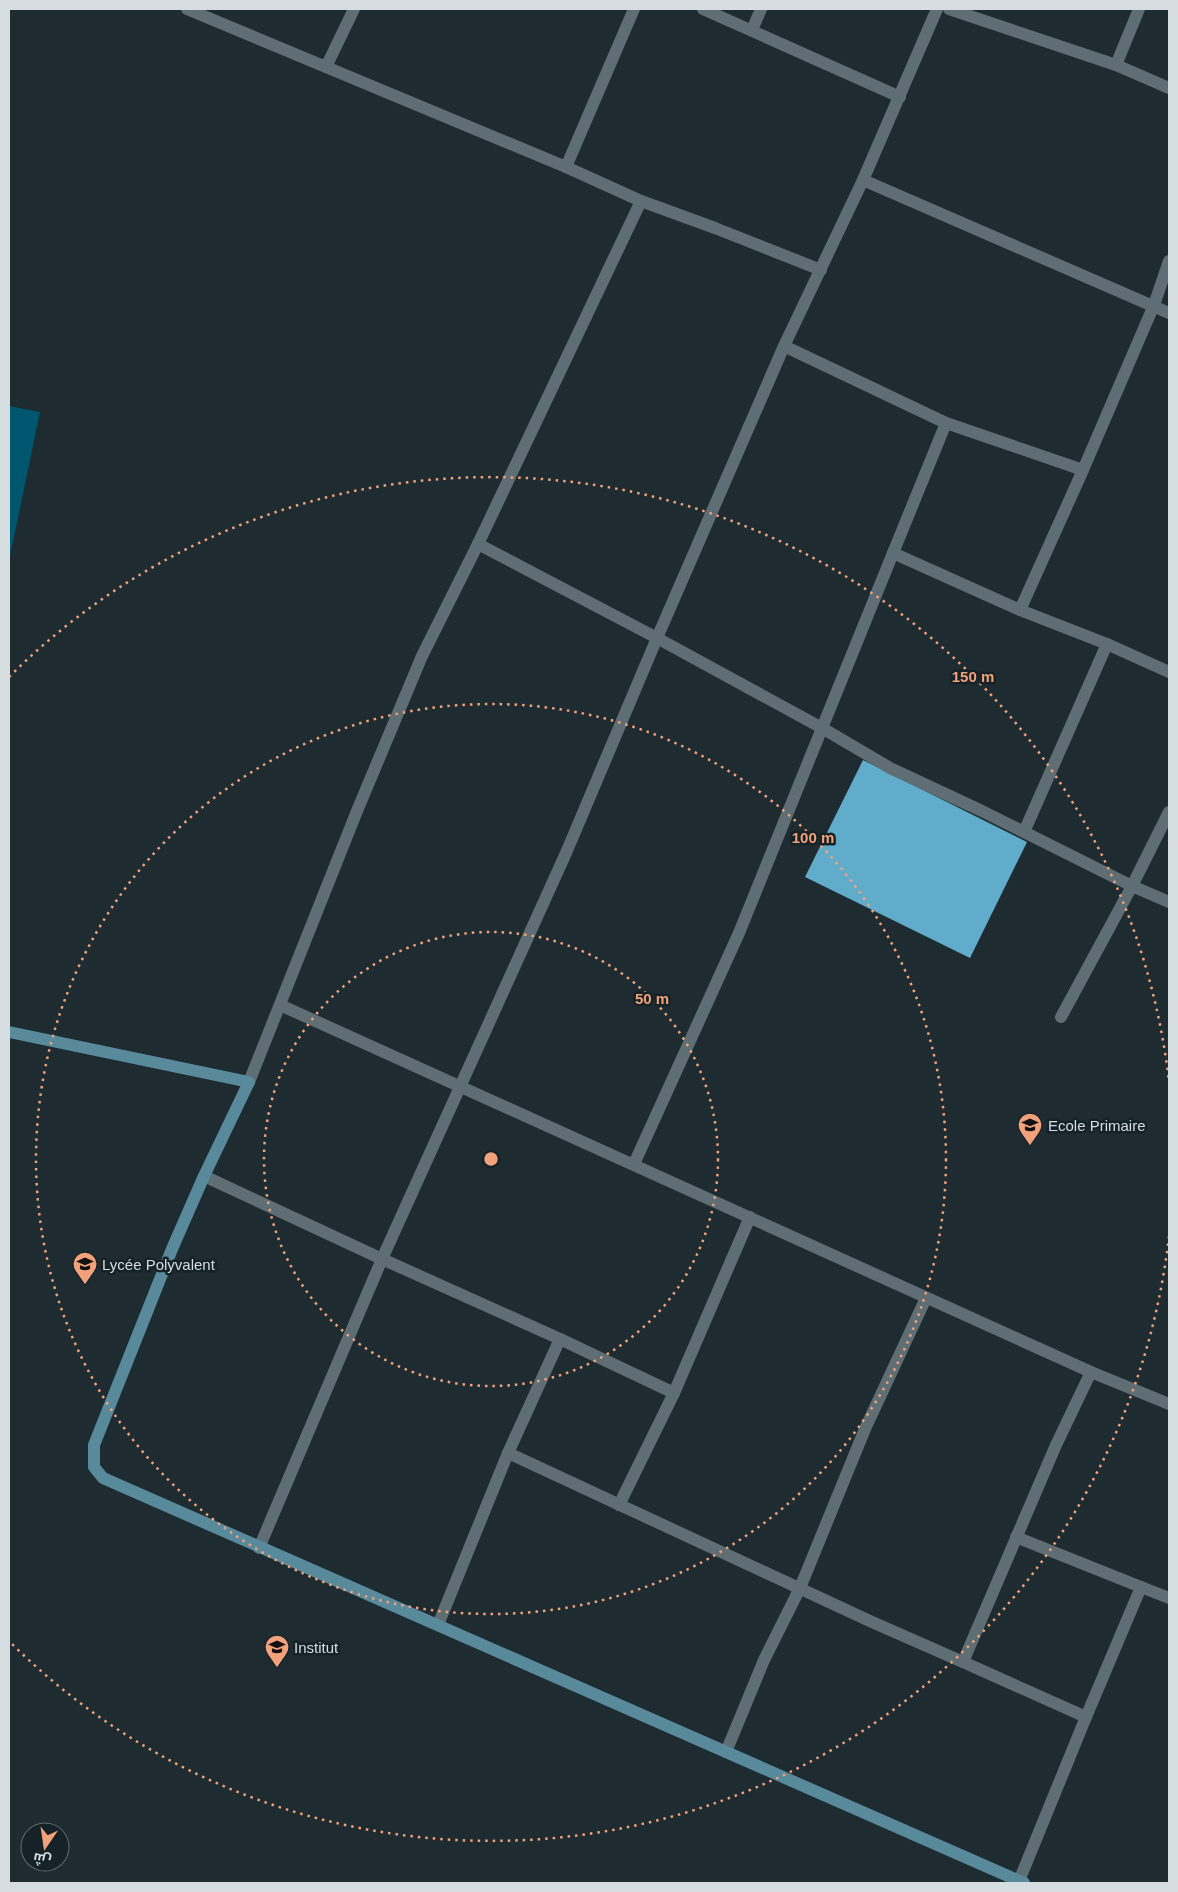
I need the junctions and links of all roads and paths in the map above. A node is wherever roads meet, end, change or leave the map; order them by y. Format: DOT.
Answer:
graph roads {
  1 [pos="187,9"];
  2 [pos="354,9"];
  3 [pos="634,9"];
  4 [pos="703,9"];
  5 [pos="761,9"];
  6 [pos="937,9"];
  7 [pos="949,9"];
  8 [pos="1139,9"];
  9 [pos="752,30"];
  10 [pos="1116,65"];
  11 [pos="326,67"];
  12 [pos="1169,88"];
  13 [pos="900,97"];
  14 [pos="566,167"];
  15 [pos="863,180"];
  16 [pos="641,201"];
  17 [pos="1169,261"];
  18 [pos="821,270"];
  19 [pos="1154,306"];
  20 [pos="1169,313"];
  21 [pos="784,346"];
  22 [pos="946,422"];
  23 [pos="1083,470"];
  24 [pos="478,544"];
  25 [pos="893,553"];
  26 [pos="1020,610"];
  27 [pos="657,638"];
  28 [pos="1107,644"];
  29 [pos="1169,672"];
  30 [pos="822,728"];
  31 [pos="1169,812"];
  32 [pos="1024,832"];
  33 [pos="1132,886"];
  34 [pos="1169,902"];
  35 [pos="280,1006"];
  36 [pos="1061,1017"];
  37 [pos="9,1032"];
  38 [pos="249,1082"];
  39 [pos="461,1088"];
  40 [pos="634,1164"];
  41 [pos="204,1176"];
  42 [pos="750,1217"];
  43 [pos="382,1259"];
  44 [pos="926,1298"];
  45 [pos="560,1339"];
  46 [pos="1091,1372"];
  47 [pos="674,1392"];
  48 [pos="1169,1404"];
  49 [pos="508,1453"];
  50 [pos="619,1505"];
  51 [pos="1016,1537"];
  52 [pos="259,1548"];
  53 [pos="1142,1587"];
  54 [pos="800,1588"];
  55 [pos="1169,1598"];
  56 [pos="438,1625"];
  57 [pos="963,1662"];
  58 [pos="1086,1717"];
  59 [pos="726,1752"];
  60 [pos="1022,1882"];
  1 -- 11 [label="street"];
  2 -- 11 [label="street"];
  3 -- 14 [label="street"];
  4 -- 9 [label="street"];
  5 -- 9 [label="street"];
  6 -- 13 [label="street"];
  7 -- 10 [label="street"];
  8 -- 10 [label="street"];
  9 -- 13 [label="street"];
  10 -- 12 [label="street"];
  11 -- 14 [label="street"];
  13 -- 15 [label="street"];
  14 -- 16 [label="street"];
  15 -- 18 [label="street"];
  15 -- 19 [label="street"];
  16 -- 18 [label="street"];
  16 -- 24 [label="street"];
  17 -- 19 [label="street"];
  18 -- 21 [label="street"];
  19 -- 20 [label="street"];
  19 -- 23 [label="street"];
  21 -- 22 [label="street"];
  21 -- 27 [label="street"];
  22 -- 23 [label="street"];
  22 -- 25 [label="street"];
  23 -- 26 [label="street"];
  24 -- 27 [label="street"];
  24 -- 35 [label="street"];
  25 -- 26 [label="street"];
  25 -- 30 [label="street"];
  26 -- 28 [label="street"];
  27 -- 30 [label="street"];
  27 -- 39 [label="street"];
  28 -- 29 [label="street"];
  28 -- 32 [label="street"];
  30 -- 32 [label="street"];
  30 -- 40 [label="street"];
  31 -- 33 [label="street"];
  32 -- 33 [label="street"];
  33 -- 34 [label="street"];
  33 -- 36 [label="street"];
  35 -- 38 [label="street"];
  35 -- 39 [label="street"];
  37 -- 38 [label="street"];
  38 -- 41 [label="street"];
  39 -- 40 [label="street"];
  39 -- 43 [label="street"];
  40 -- 42 [label="street"];
  41 -- 43 [label="street"];
  41 -- 52 [label="street"];
  42 -- 44 [label="street"];
  42 -- 47 [label="street"];
  43 -- 45 [label="street"];
  43 -- 52 [label="street"];
  44 -- 46 [label="street"];
  44 -- 54 [label="street"];
  45 -- 47 [label="street"];
  45 -- 49 [label="street"];
  46 -- 48 [label="street"];
  46 -- 51 [label="street"];
  47 -- 50 [label="street"];
  49 -- 50 [label="street"];
  49 -- 56 [label="street"];
  50 -- 54 [label="street"];
  51 -- 53 [label="street"];
  51 -- 57 [label="street"];
  52 -- 56 [label="street"];
  53 -- 55 [label="street"];
  53 -- 58 [label="street"];
  54 -- 57 [label="street"];
  54 -- 59 [label="street"];
  56 -- 59 [label="street"];
  57 -- 58 [label="street"];
  58 -- 60 [label="street"];
  59 -- 60 [label="street"];
}
